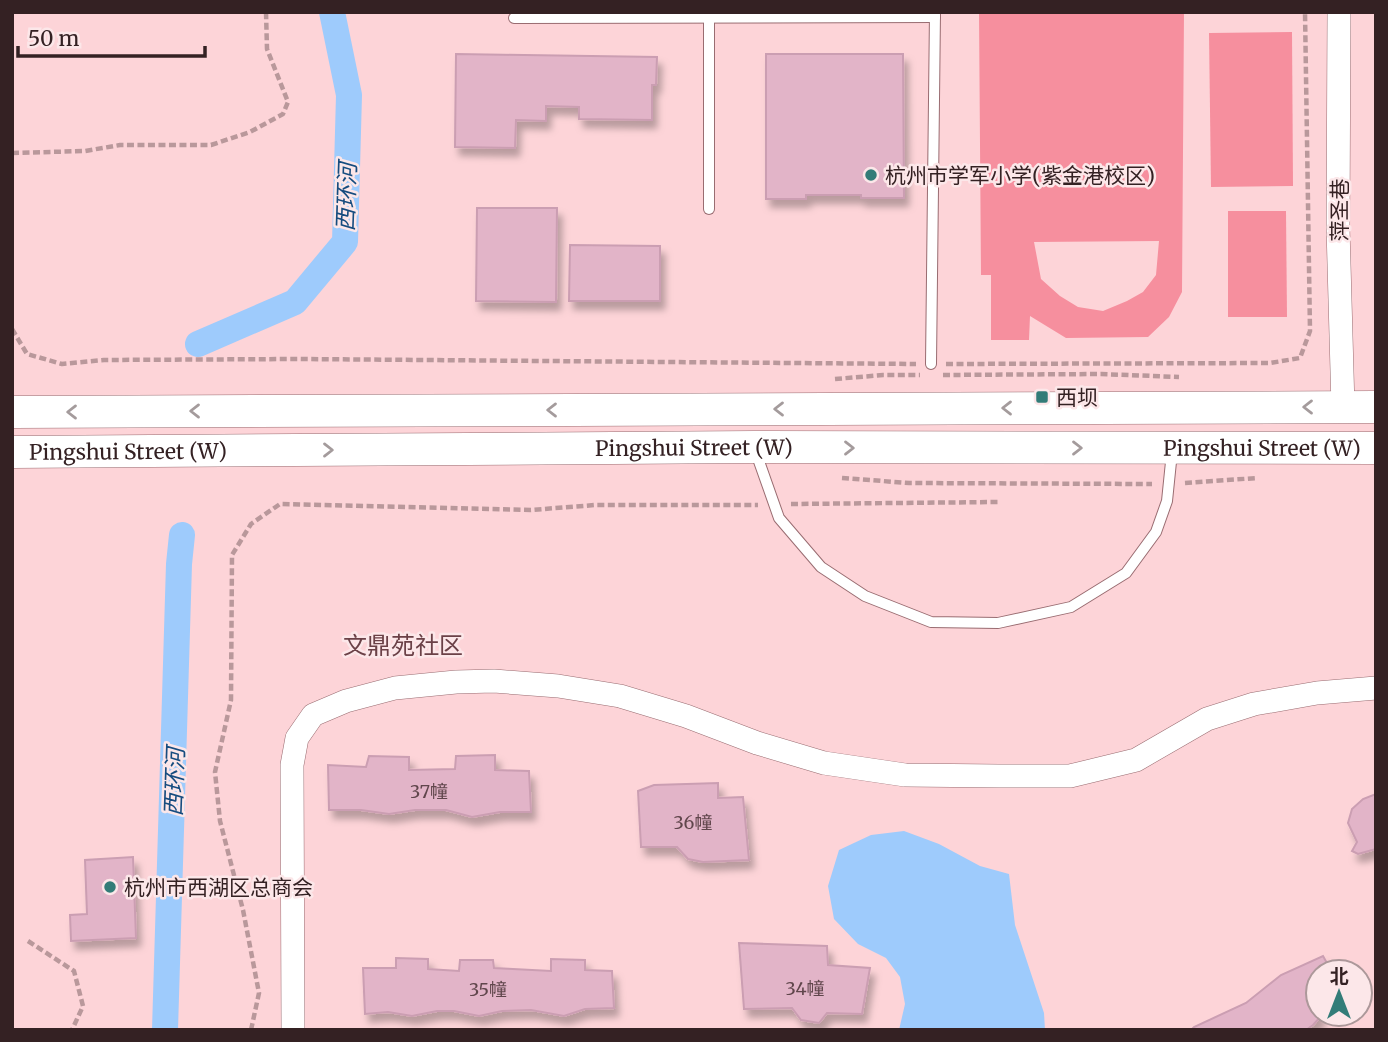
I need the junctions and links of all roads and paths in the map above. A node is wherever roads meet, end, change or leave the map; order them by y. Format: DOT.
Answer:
graph roads {
  1 [pos="266,12"];
  2 [pos="1305,12"];
  3 [pos="1339,12"];
  4 [pos="935,15"];
  5 [pos="514,18"];
  6 [pos="709,18"];
  7 [pos="12,153"];
  8 [pos="709,209"];
  9 [pos="12,329"];
  10 [pos="931,364"];
  11 [pos="1343,407"];
  12 [pos="1376,407"];
  13 [pos="12,412"];
  14 [pos="754,447"];
  15 [pos="1172,448"];
  16 [pos="1376,448"];
  17 [pos="12,452"];
  18 [pos="999,502"];
  19 [pos="775,505"];
  20 [pos="1376,688"];
  21 [pos="28,942"];
  22 [pos="72,1030"];
  23 [pos="251,1030"];
  24 [pos="293,1030"];
  1 -- 7 [label="path"];
  2 -- 10 [label="path"];
  3 -- 11 [label="street, 萍圣巷"];
  4 -- 6 [label="lane"];
  4 -- 10 [label="lane"];
  5 -- 6 [label="lane"];
  6 -- 8 [label="lane"];
  9 -- 10 [label="path"];
  11 -- 12 [label="main road, Pingshui Street (W)"];
  11 -- 13 [label="main road, Pingshui Street (W), one-way"];
  14 -- 15 [label="main road, Pingshui Street (W), one-way"];
  17 -- 14 [label="main road, Pingshui Street (W), one-way"];
  14 -- 19 [label="lane"];
  15 -- 16 [label="main road, Pingshui Street (W)"];
  15 -- 19 [label="lane"];
  18 -- 19 [label="path"];
  19 -- 23 [label="path"];
  20 -- 24 [label="street"];
  21 -- 22 [label="path"];
}
